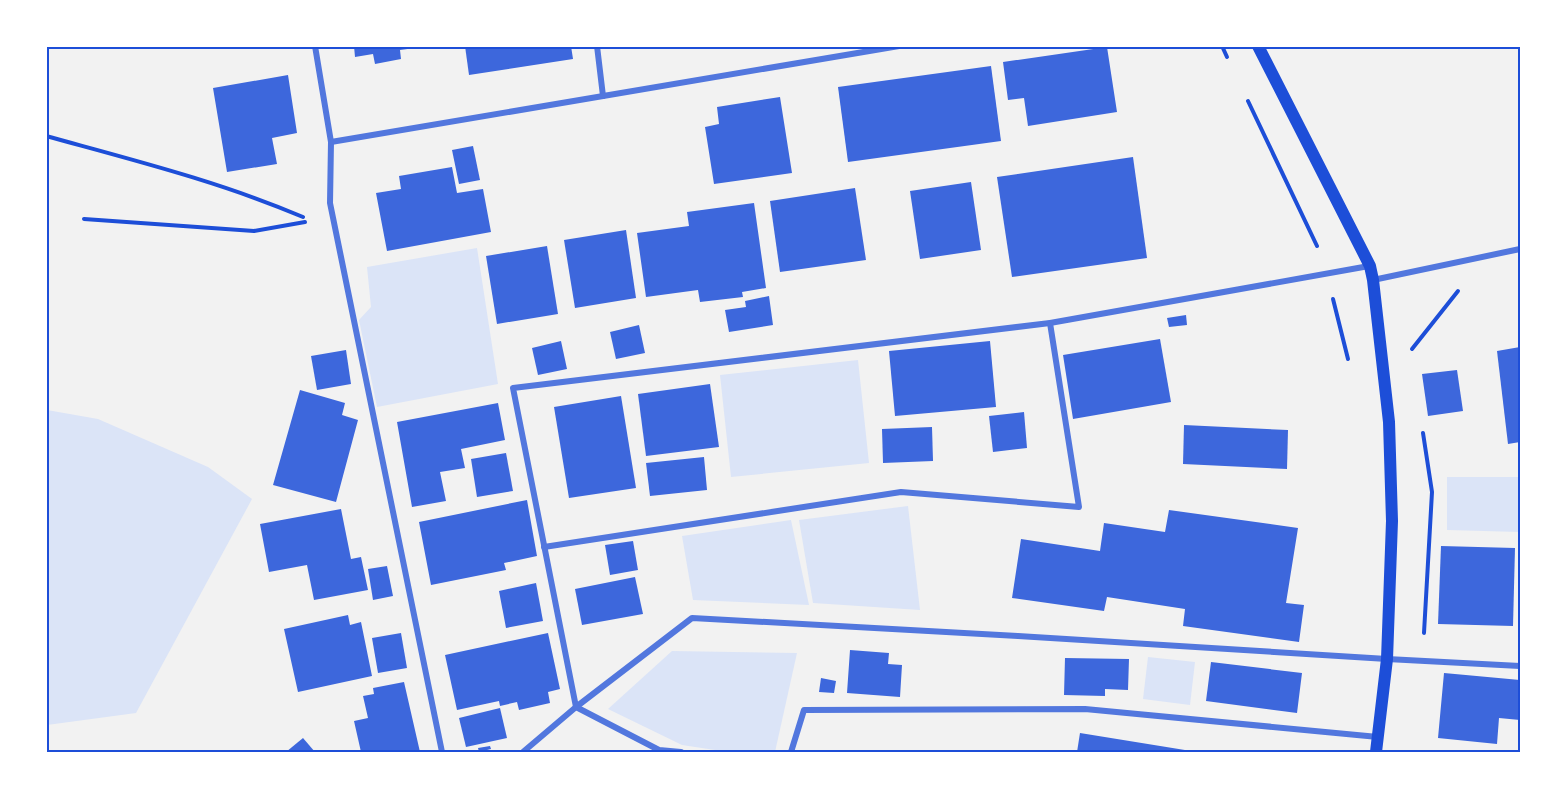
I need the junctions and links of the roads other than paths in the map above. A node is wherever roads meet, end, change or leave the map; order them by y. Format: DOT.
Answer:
graph roads {
  1 [pos="315,46"];
  2 [pos="597,46"];
  3 [pos="899,46"];
  4 [pos="1258,46"];
  5 [pos="603,96"];
  6 [pos="331,142"];
  7 [pos="1521,249"];
  8 [pos="1370,266"];
  9 [pos="1373,279"];
  10 [pos="1050,323"];
  11 [pos="544,547"];
  12 [pos="1387,659"];
  13 [pos="1521,666"];
  14 [pos="576,707"];
  15 [pos="1378,737"];
  16 [pos="442,753"];
  17 [pos="523,753"];
  18 [pos="681,753"];
  19 [pos="791,753"];
  20 [pos="1376,753"];
  1 -- 6 [label="street"];
  2 -- 5 [label="street"];
  3 -- 5 [label="street"];
  4 -- 8 [label="main road"];
  5 -- 6 [label="street"];
  6 -- 16 [label="street"];
  7 -- 9 [label="street"];
  8 -- 9 [label="main road"];
  8 -- 10 [label="street"];
  9 -- 12 [label="main road"];
  10 -- 11 [label="street"];
  10 -- 11 [label="street"];
  11 -- 14 [label="street"];
  12 -- 13 [label="street"];
  12 -- 14 [label="street"];
  12 -- 15 [label="main road"];
  14 -- 17 [label="street"];
  14 -- 18 [label="street"];
  15 -- 19 [label="street"];
  15 -- 20 [label="main road"];
}
